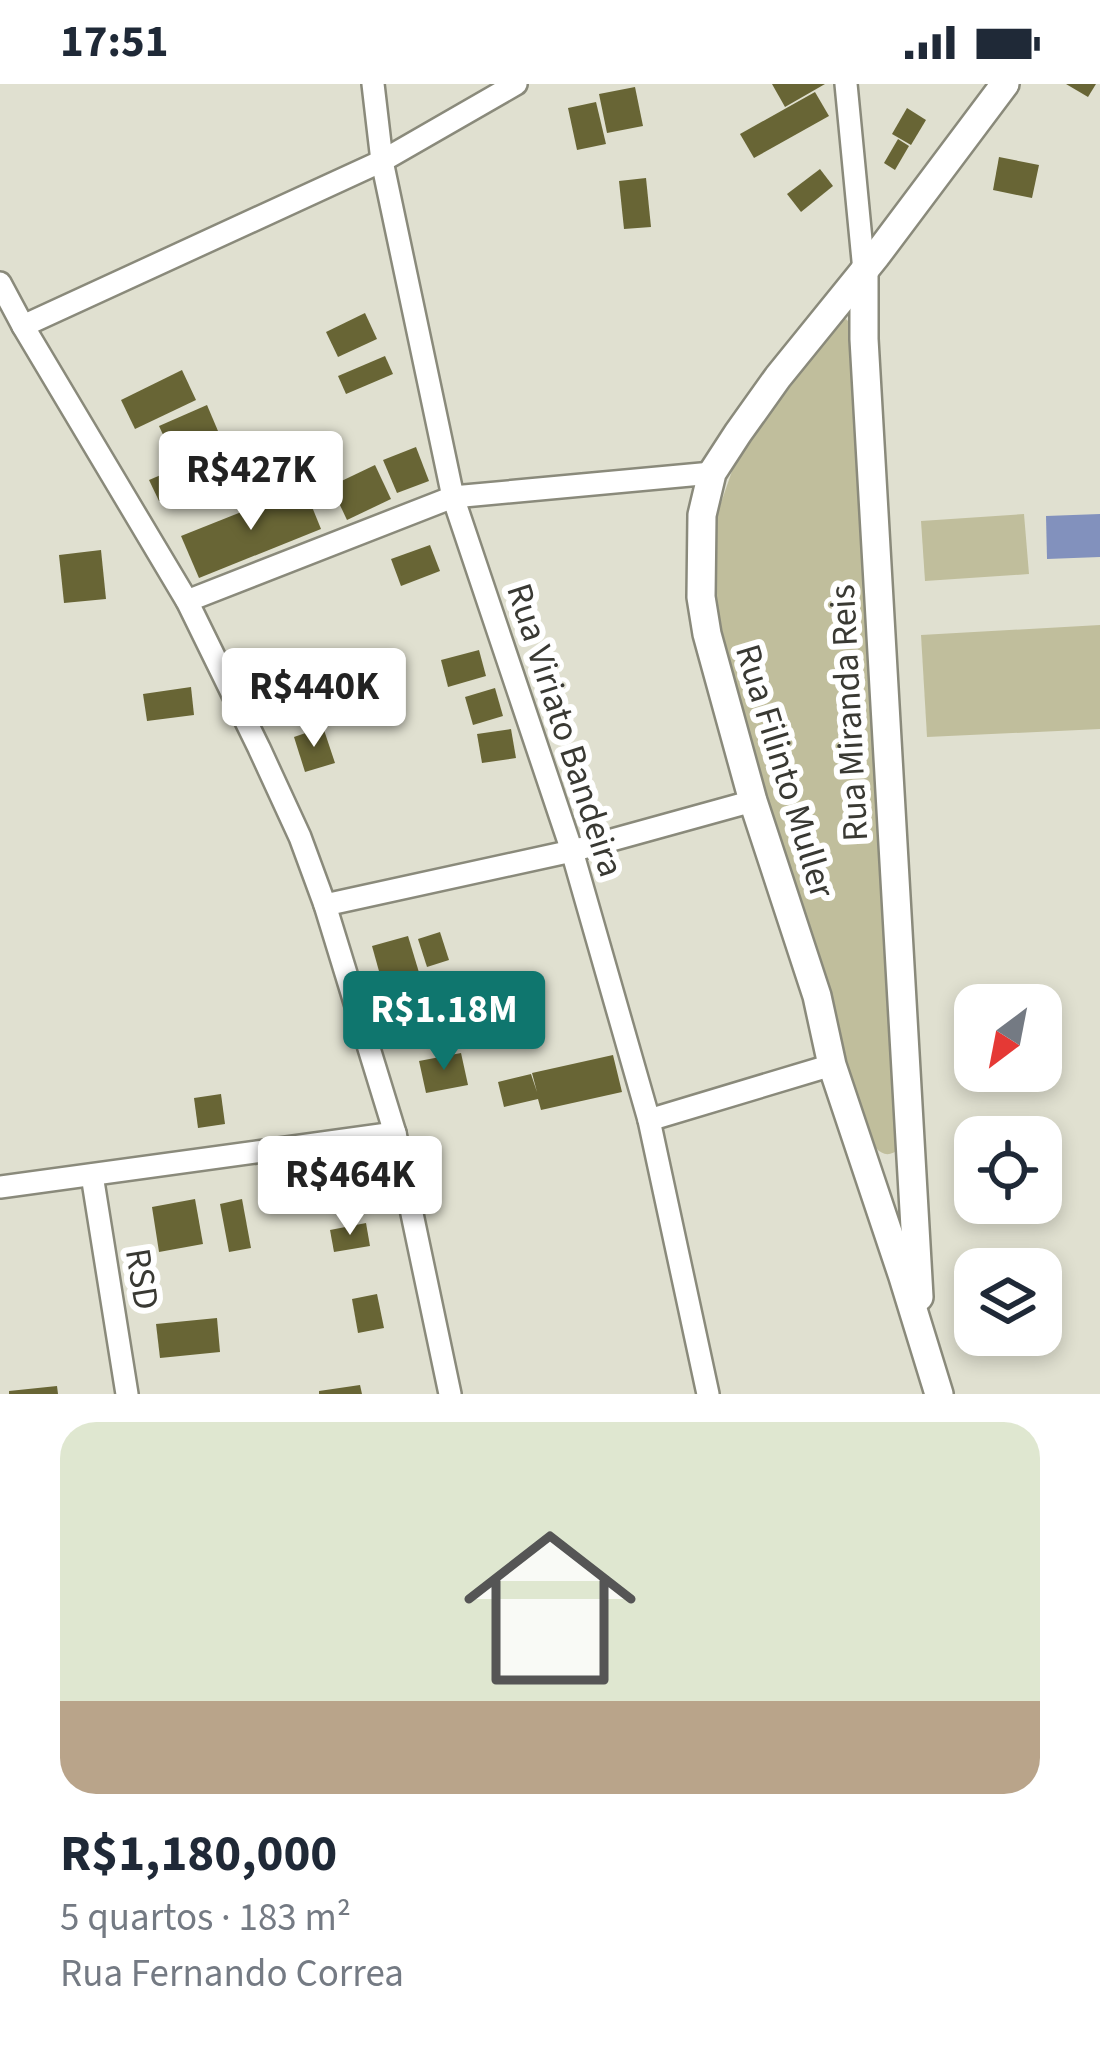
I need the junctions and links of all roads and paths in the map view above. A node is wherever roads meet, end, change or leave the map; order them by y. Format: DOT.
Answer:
graph roads {
  1 [pos="373,84"];
  2 [pos="516,84"];
  3 [pos="845,84"];
  4 [pos="1005,84"];
  5 [pos="382,161"];
  6 [pos="864,271"];
  7 [pos="0,283"];
  8 [pos="23,326"];
  9 [pos="712,473"];
  10 [pos="453,497"];
  11 [pos="187,601"];
  12 [pos="753,801"];
  13 [pos="572,851"];
  14 [pos="325,905"];
  15 [pos="832,1065"];
  16 [pos="650,1120"];
  17 [pos="395,1133"];
  18 [pos="92,1174"];
  19 [pos="0,1187"];
  20 [pos="922,1338"];
  21 [pos="127,1394"];
  22 [pos="450,1394"];
  23 [pos="708,1394"];
  24 [pos="939,1394"];
  1 -- 5 [label="street, Rua Viriato Bandeira"];
  2 -- 5 [label="street"];
  3 -- 6 [label="street, Rua Miranda Reis"];
  4 -- 6 [label="street, Rua Filinto Muller"];
  5 -- 8 [label="street"];
  5 -- 10 [label="street, Rua Viriato Bandeira"];
  6 -- 9 [label="street, Rua Filinto Muller"];
  6 -- 20 [label="street, Rua Miranda Reis"];
  7 -- 8 [label="street"];
  8 -- 11 [label="street"];
  9 -- 10 [label="street"];
  9 -- 12 [label="street, Rua Filinto Muller"];
  10 -- 11 [label="street"];
  10 -- 13 [label="street, Rua Viriato Bandeira"];
  11 -- 14 [label="street"];
  12 -- 13 [label="street"];
  12 -- 15 [label="street, Rua Filinto Muller"];
  13 -- 14 [label="street"];
  13 -- 16 [label="street, Rua Viriato Bandeira"];
  14 -- 17 [label="street"];
  15 -- 16 [label="street"];
  15 -- 20 [label="street, Rua Filinto Muller"];
  16 -- 23 [label="street, Rua Viriato Bandeira"];
  17 -- 18 [label="street"];
  17 -- 22 [label="street"];
  18 -- 19 [label="street"];
  18 -- 21 [label="street, RSD"];
  20 -- 24 [label="street, Rua Filinto Muller"];
}
